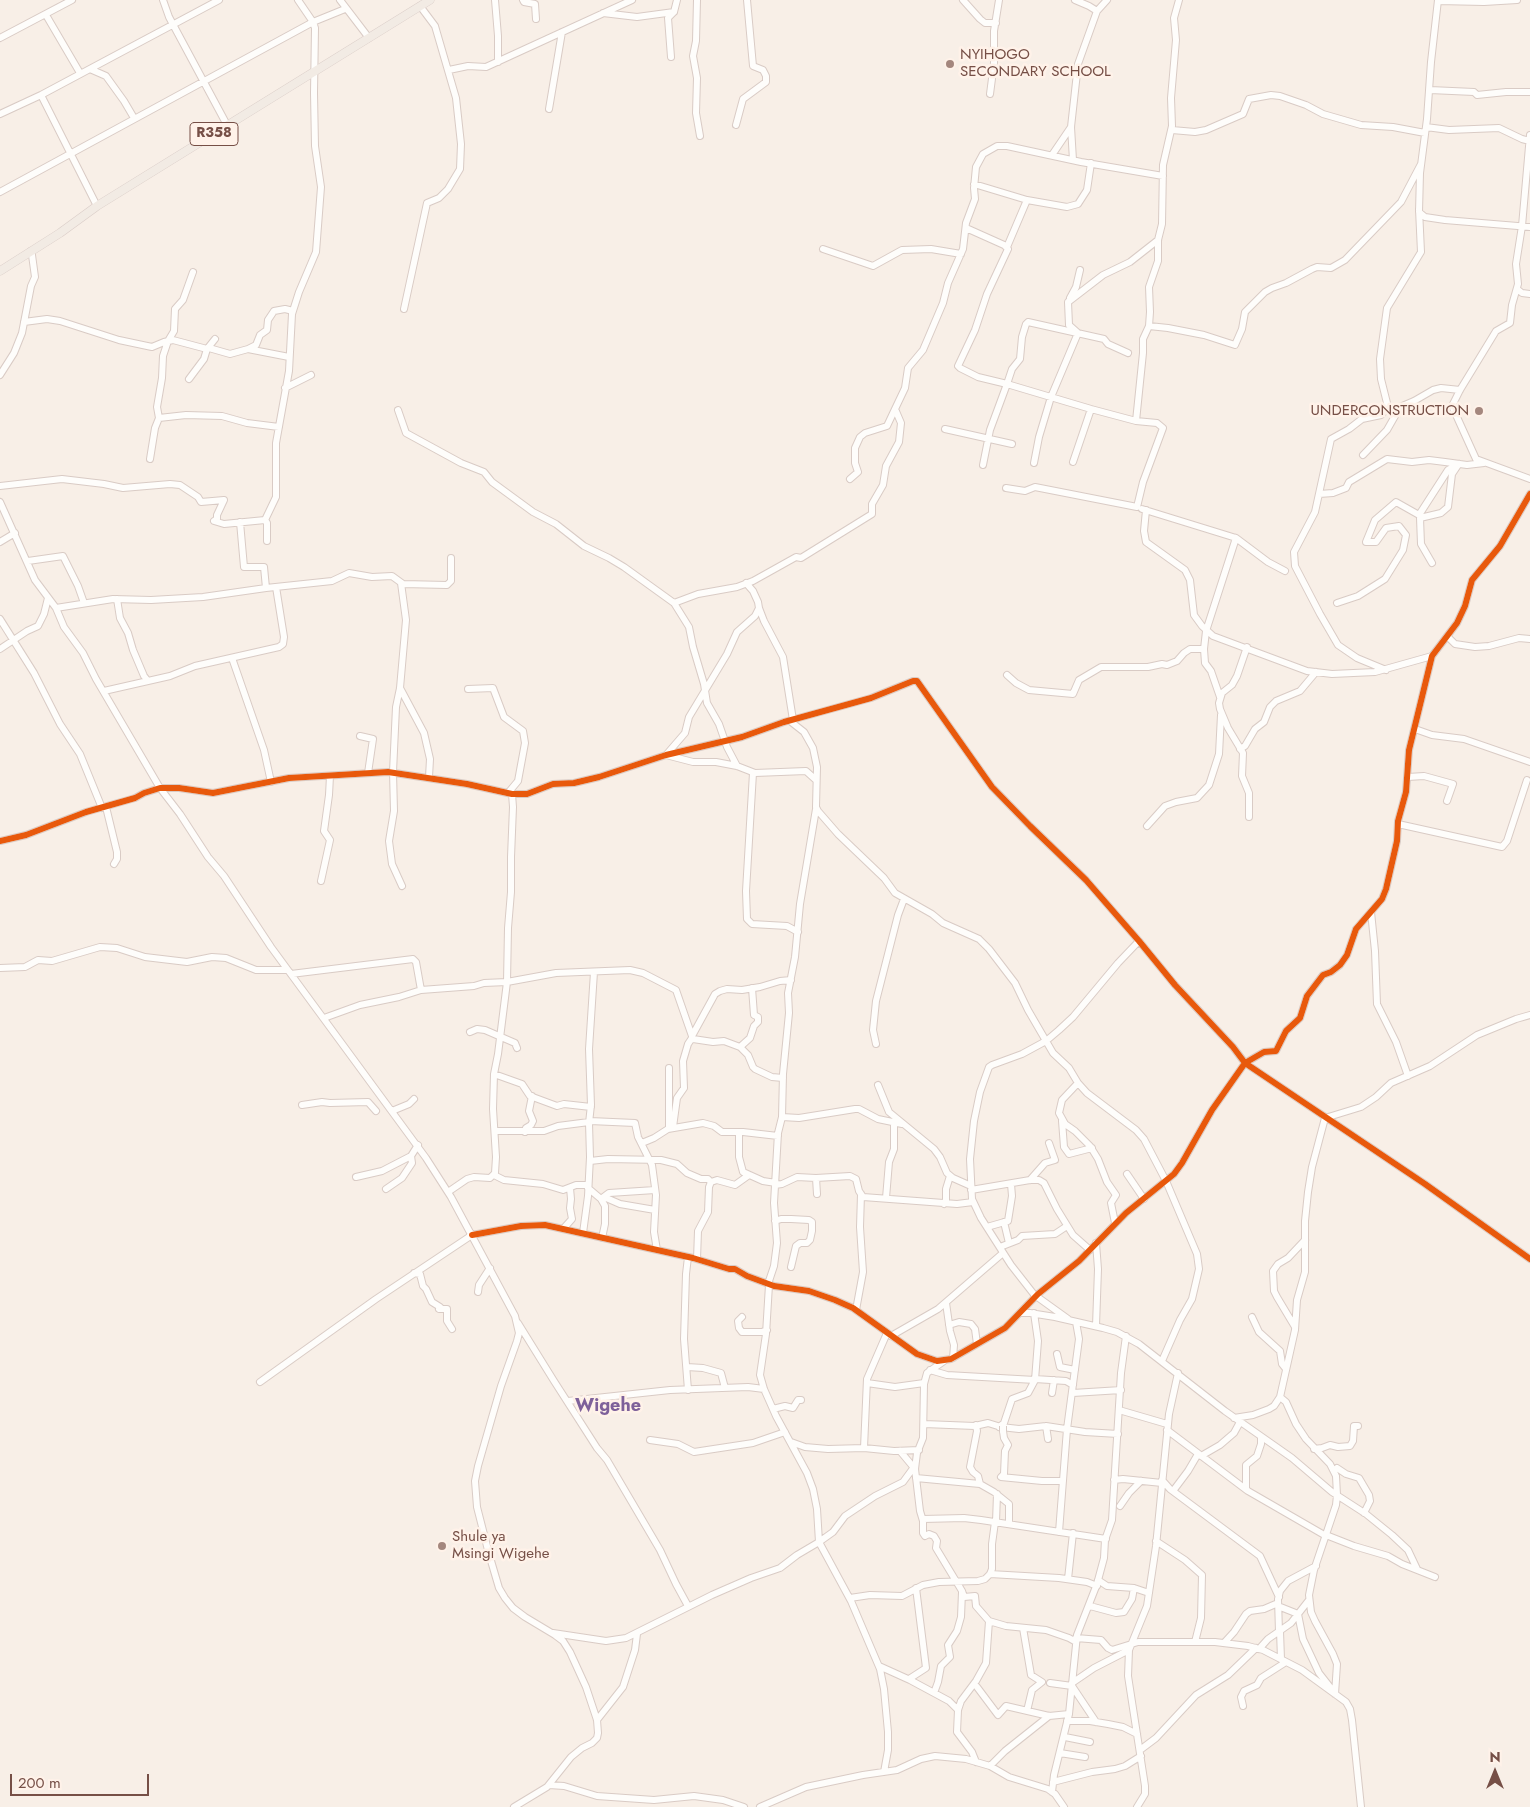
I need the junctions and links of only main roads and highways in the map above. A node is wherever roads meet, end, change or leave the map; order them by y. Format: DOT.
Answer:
graph roads {
  1 [pos="430,0"];
  2 [pos="0,270"];
  1 -- 2 [label="main road, R358"];
}
